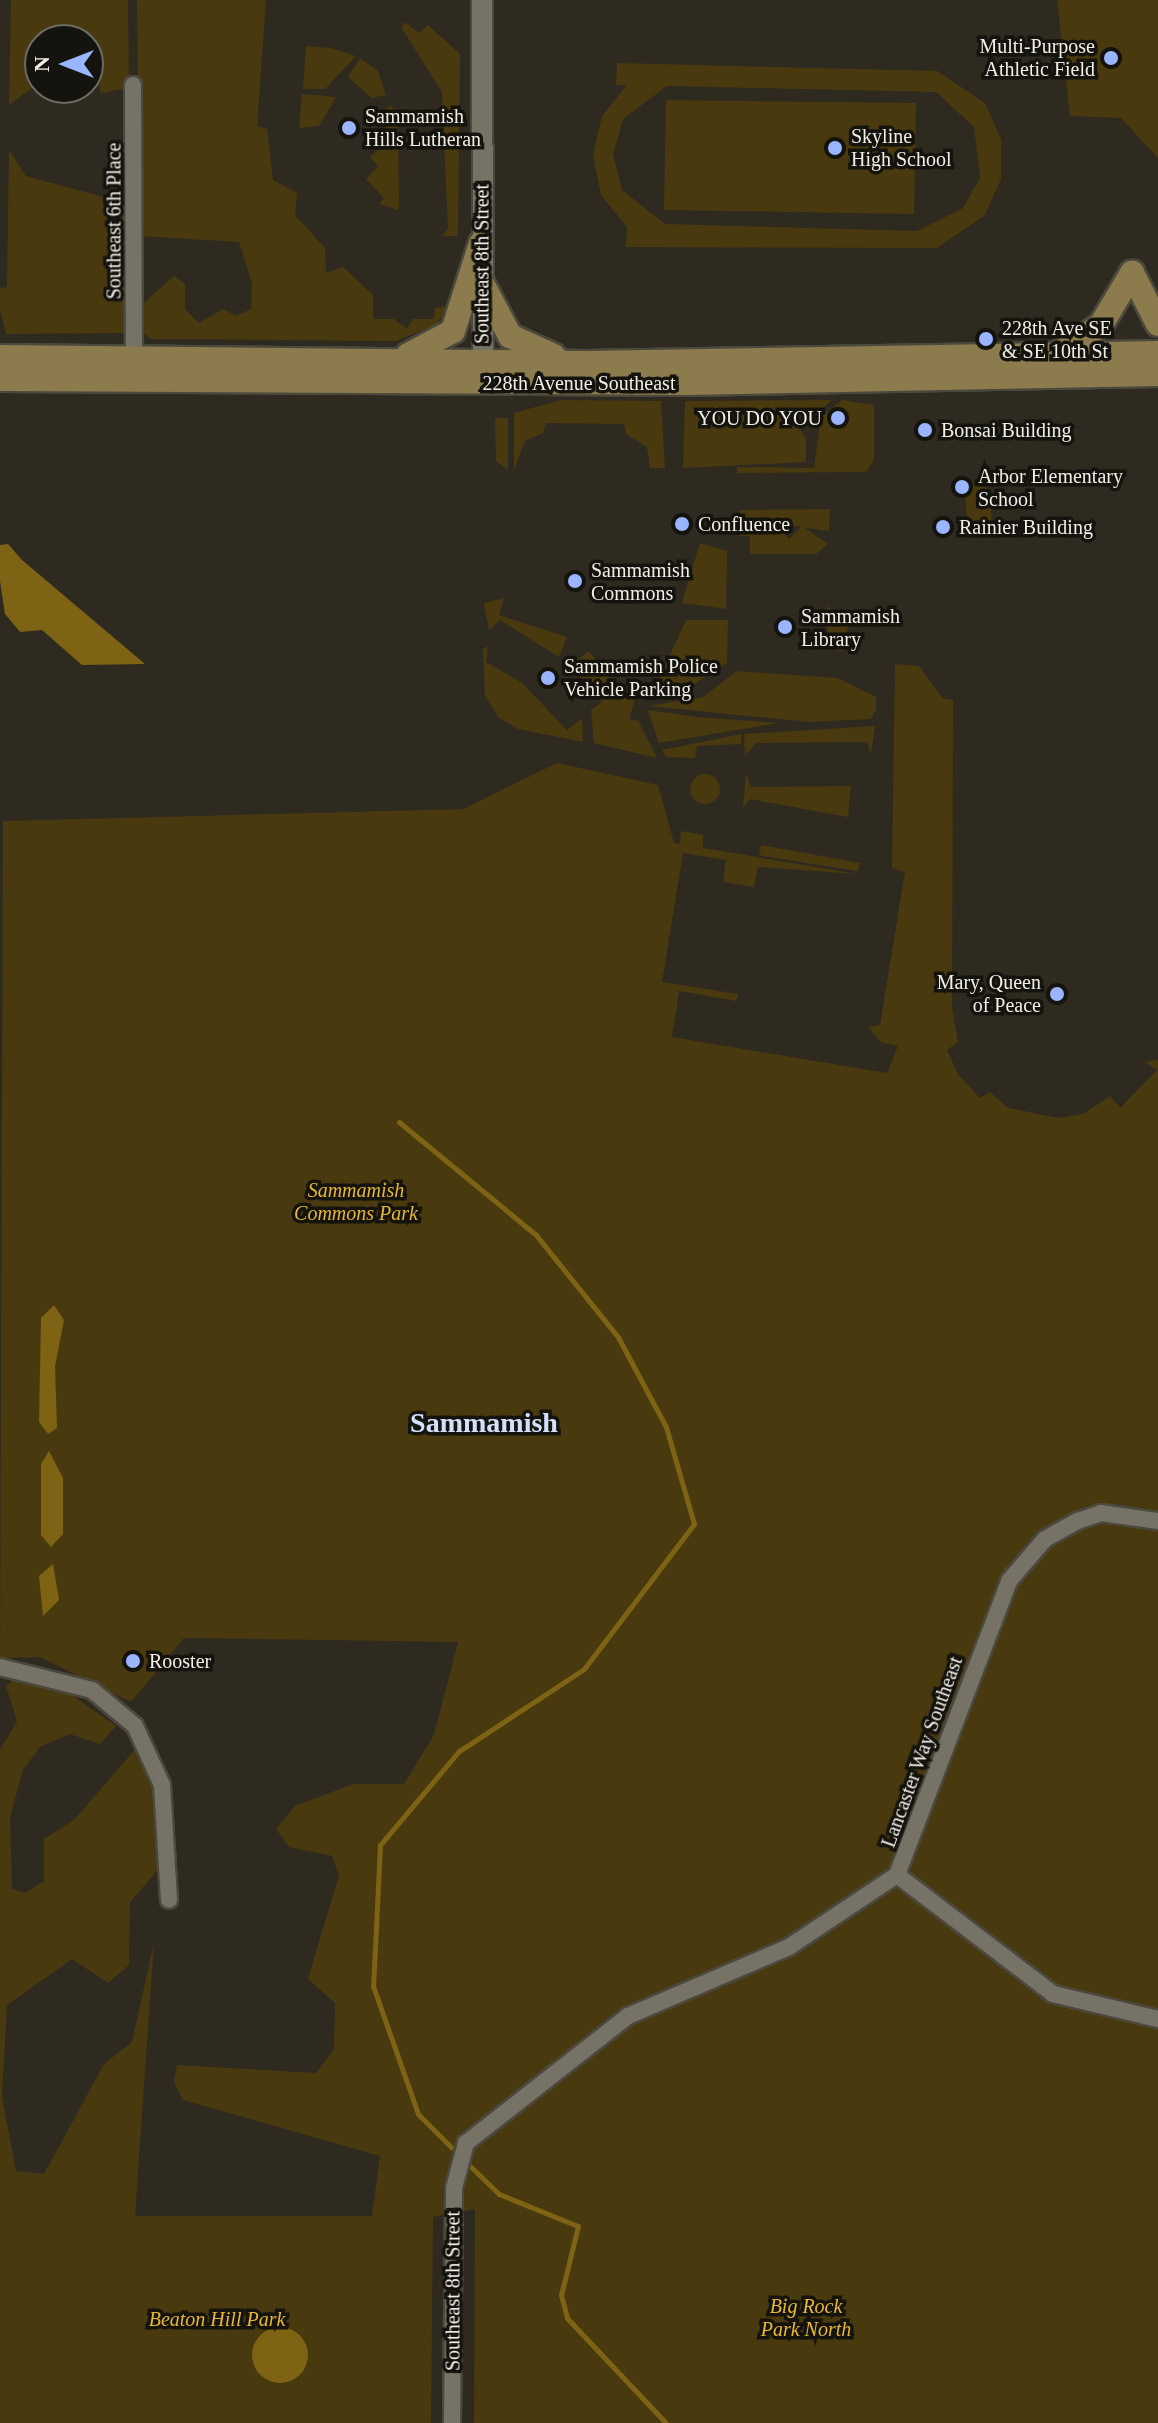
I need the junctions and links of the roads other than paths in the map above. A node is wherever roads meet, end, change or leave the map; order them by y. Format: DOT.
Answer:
graph roads {
  1 [pos="482,0"];
  2 [pos="133,85"];
  3 [pos="481,243"];
  4 [pos="482,283"];
  5 [pos="1158,324"];
  6 [pos="1158,353"];
  7 [pos="1058,354"];
  8 [pos="0,357"];
  9 [pos="134,358"];
  10 [pos="385,362"];
  11 [pos="587,363"];
  12 [pos="483,372"];
  13 [pos="1158,374"];
  14 [pos="0,379"];
  15 [pos="1158,1521"];
  16 [pos="0,1667"];
  17 [pos="897,1875"];
  18 [pos="169,1900"];
  19 [pos="1158,2019"];
  20 [pos="459,2159"];
  21 [pos="452,2423"];
  1 -- 3 [label="street, Southeast 8th Street"];
  2 -- 9 [label="street, Southeast 6th Place"];
  3 -- 4 [label="street, Southeast 8th Street"];
  3 -- 10 [label="main road"];
  4 -- 11 [label="main road"];
  4 -- 12 [label="street, Southeast 8th Street"];
  5 -- 7 [label="main road"];
  6 -- 7 [label="main road, 228th Avenue Southeast"];
  7 -- 11 [label="main road, 228th Avenue Southeast"];
  8 -- 9 [label="main road, 228th Avenue Southeast"];
  9 -- 10 [label="main road, 228th Avenue Southeast"];
  10 -- 12 [label="main road, 228th Avenue Southeast"];
  11 -- 12 [label="main road, 228th Avenue Southeast"];
  12 -- 13 [label="main road, 228th Avenue Southeast"];
  12 -- 14 [label="main road, 228th Avenue Southeast"];
  15 -- 17 [label="street, Lancaster Way Southeast"];
  16 -- 18 [label="street"];
  17 -- 19 [label="street"];
  17 -- 20 [label="street, Lancaster Way Southeast"];
  20 -- 21 [label="street, Southeast 8th Street"];
}
